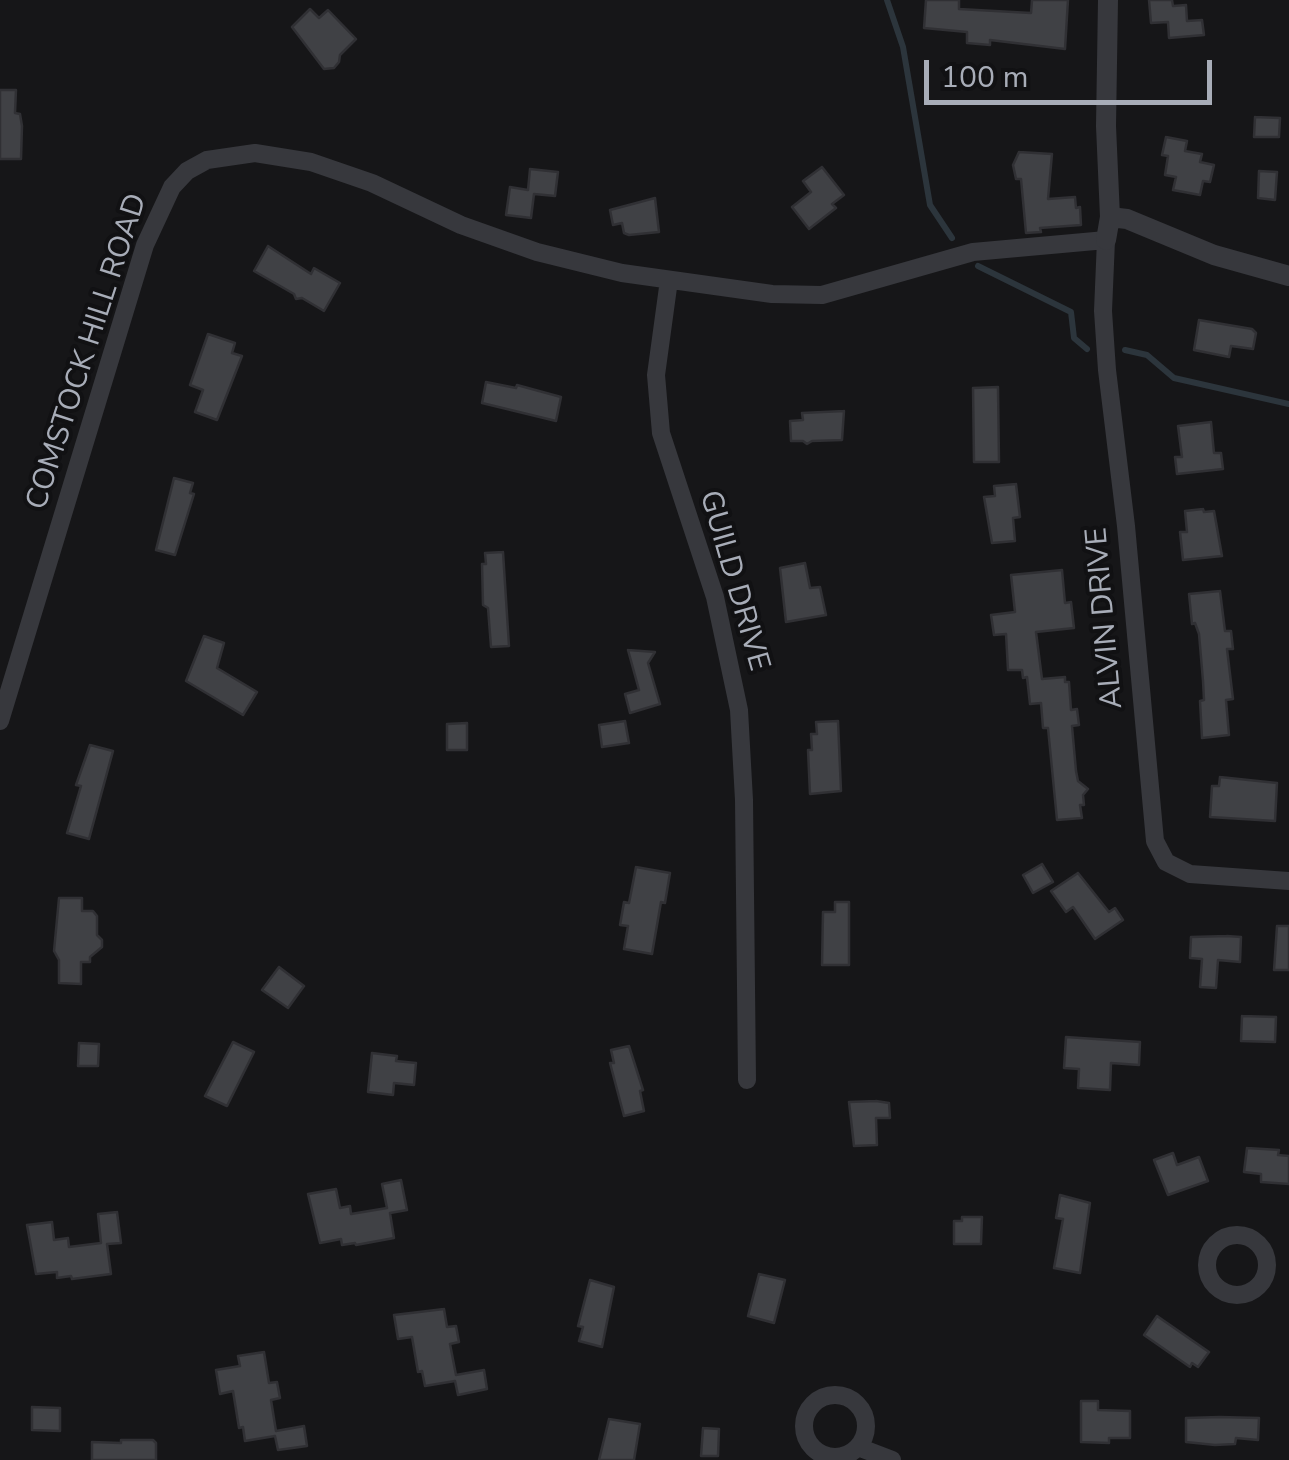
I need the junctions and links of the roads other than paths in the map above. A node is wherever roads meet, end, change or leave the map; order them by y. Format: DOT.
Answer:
graph roads {
  1 [pos="1108,0"];
  2 [pos="1110,217"];
  3 [pos="1106,240"];
  4 [pos="1289,276"];
  5 [pos="669,280"];
  6 [pos="0,721"];
  7 [pos="1289,881"];
  8 [pos="747,1080"];
  9 [pos="1268,1268"];
  10 [pos="1289,1271"];
  11 [pos="858,1446"];
  12 [pos="892,1460"];
  1 -- 2 [label="street"];
  2 -- 3 [label="street"];
  2 -- 4 [label="street"];
  3 -- 5 [label="street, COMSTOCK HILL ROAD"];
  3 -- 7 [label="street, ALVIN DRIVE"];
  5 -- 6 [label="street, COMSTOCK HILL ROAD"];
  5 -- 8 [label="street, GUILD DRIVE"];
  9 -- 10 [label="street"];
  11 -- 12 [label="street"];
}
